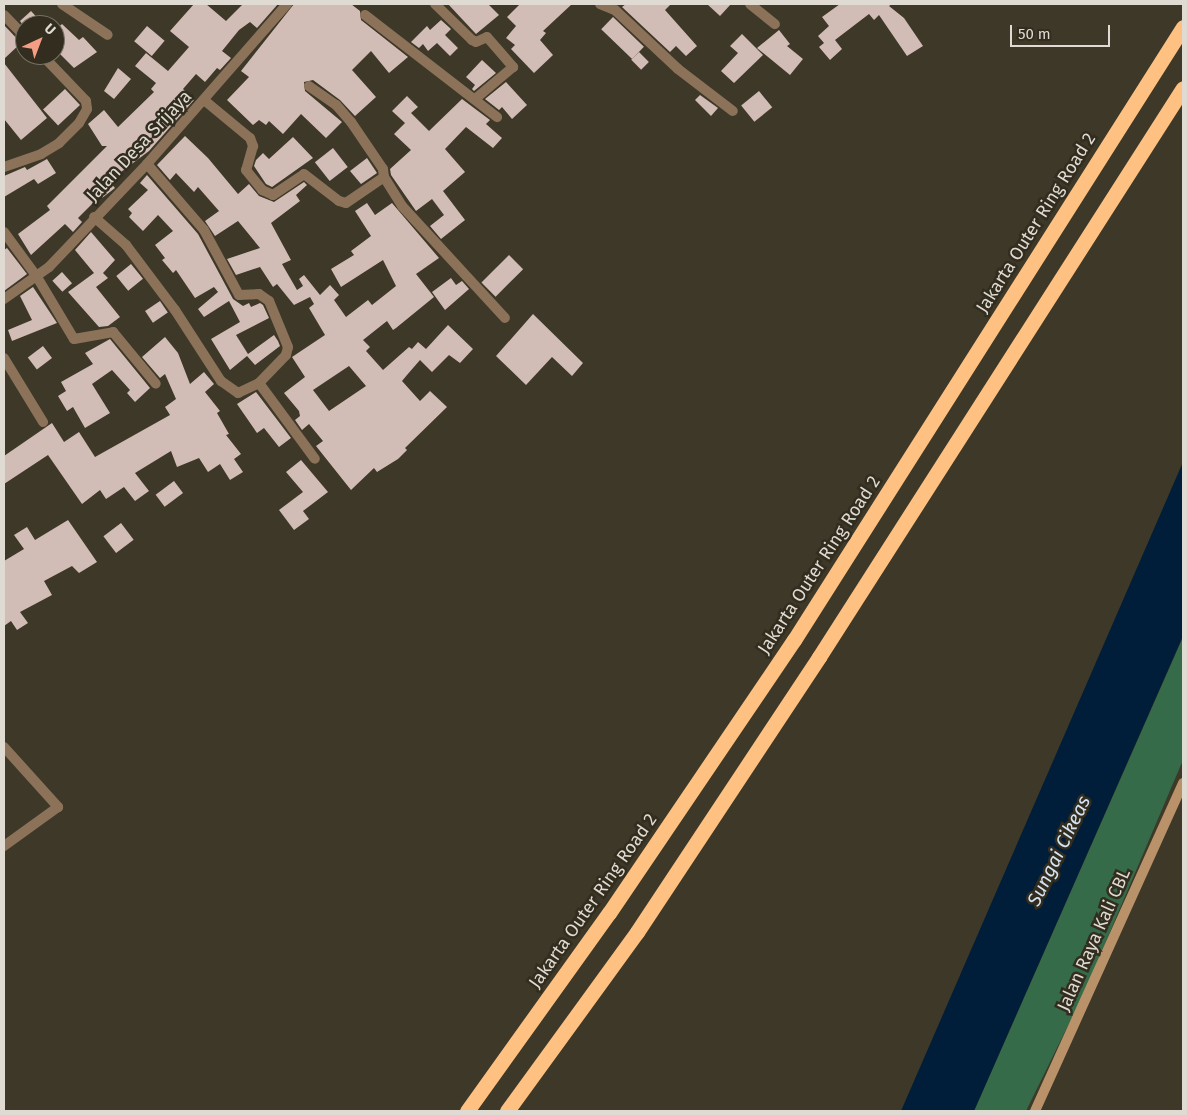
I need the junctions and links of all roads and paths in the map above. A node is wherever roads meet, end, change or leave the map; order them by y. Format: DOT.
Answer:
graph roads {
  1 [pos="62,4"];
  2 [pos="287,4"];
  3 [pos="435,4"];
  4 [pos="600,4"];
  5 [pos="750,4"];
  6 [pos="4,15"];
  7 [pos="365,15"];
  8 [pos="775,24"];
  9 [pos="15,27"];
  10 [pos="1183,27"];
  11 [pos="108,35"];
  12 [pos="52,65"];
  13 [pos="309,86"];
  14 [pos="1183,88"];
  15 [pos="475,99"];
  16 [pos="204,100"];
  17 [pos="734,111"];
  18 [pos="498,117"];
  19 [pos="147,164"];
  20 [pos="4,167"];
  21 [pos="384,176"];
  22 [pos="94,217"];
  23 [pos="4,232"];
  24 [pos="37,277"];
  25 [pos="4,299"];
  26 [pos="505,318"];
  27 [pos="4,358"];
  28 [pos="259,383"];
  29 [pos="156,384"];
  30 [pos="43,422"];
  31 [pos="314,459"];
  32 [pos="4,747"];
  33 [pos="1183,783"];
  34 [pos="4,846"];
  35 [pos="468,1111"];
  36 [pos="507,1111"];
  37 [pos="1035,1111"];
  1 -- 11 [label="street"];
  2 -- 16 [label="street, Jalan Desa Srijaya"];
  3 -- 15 [label="street"];
  4 -- 17 [label="street"];
  5 -- 8 [label="street"];
  6 -- 9 [label="street"];
  7 -- 15 [label="street"];
  10 -- 35 [label="highway, Jakarta Outer Ring Road 2"];
  12 -- 20 [label="street"];
  13 -- 21 [label="street"];
  14 -- 36 [label="highway"];
  15 -- 18 [label="street"];
  16 -- 19 [label="street, Jalan Desa Srijaya"];
  16 -- 21 [label="street"];
  19 -- 22 [label="street, Jalan Desa Srijaya"];
  19 -- 28 [label="street"];
  21 -- 26 [label="street"];
  22 -- 24 [label="street, Jalan Desa Srijaya"];
  22 -- 28 [label="street"];
  23 -- 24 [label="street"];
  24 -- 25 [label="street, Jalan Desa Srijaya"];
  24 -- 29 [label="street"];
  27 -- 30 [label="street"];
  28 -- 31 [label="street"];
  32 -- 34 [label="street"];
  33 -- 37 [label="street, Jalan Raya Kali CBL"];
}
